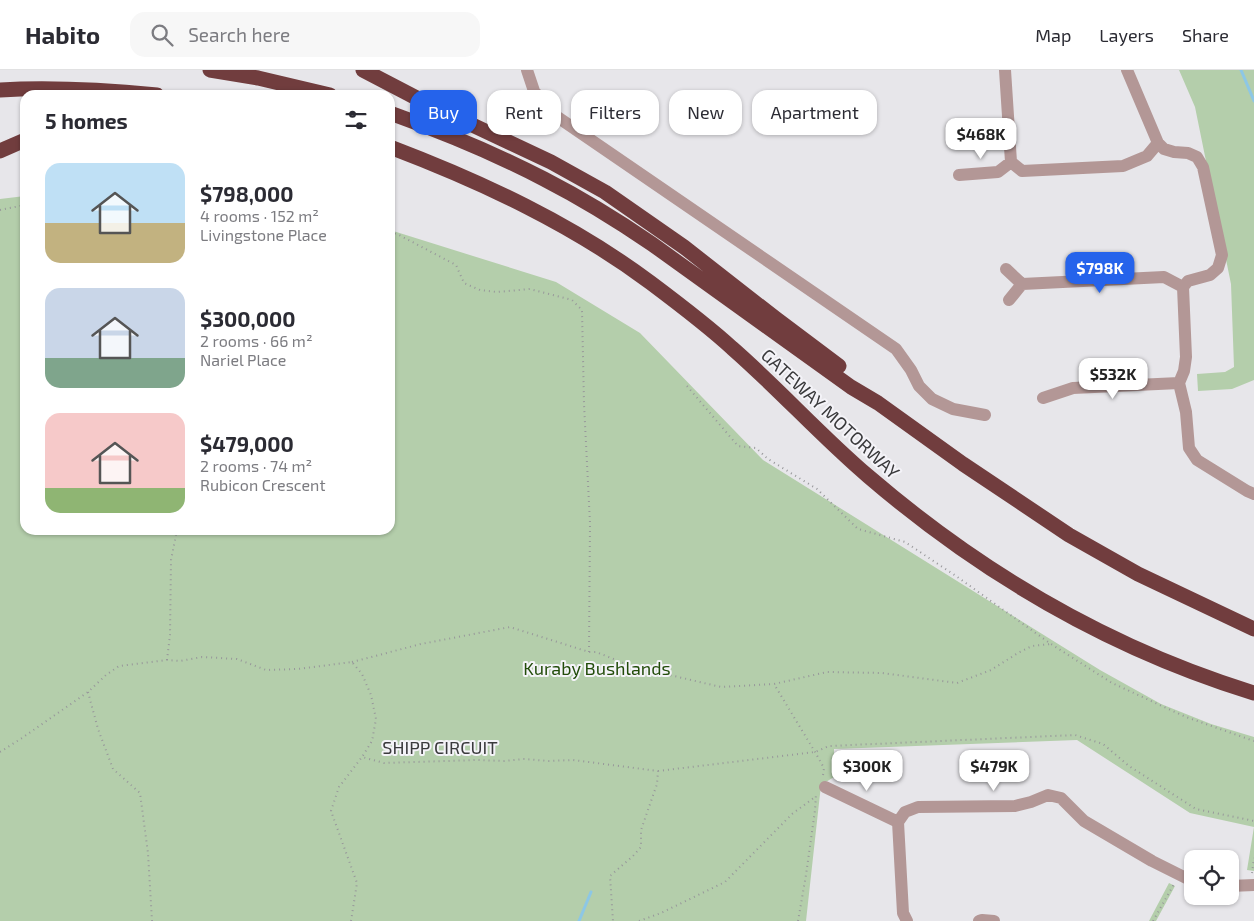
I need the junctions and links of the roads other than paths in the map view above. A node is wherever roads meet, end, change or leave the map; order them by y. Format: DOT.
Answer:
graph roads {
  1 [pos="210,70"];
  2 [pos="363,70"];
  3 [pos="527,70"];
  4 [pos="1005,70"];
  5 [pos="1127,70"];
  6 [pos="0,90"];
  7 [pos="20,90"];
  8 [pos="20,90"];
  9 [pos="74,90"];
  10 [pos="309,90"];
  11 [pos="395,115"];
  12 [pos="20,142"];
  13 [pos="1158,143"];
  14 [pos="395,149"];
  15 [pos="0,151"];
  16 [pos="1011,162"];
  17 [pos="959,175"];
  18 [pos="1006,269"];
  19 [pos="1022,284"];
  20 [pos="1183,288"];
  21 [pos="1009,300"];
  22 [pos="1179,383"];
  23 [pos="1043,398"];
  24 [pos="878,403"];
  25 [pos="984,415"];
  26 [pos="1254,494"];
  27 [pos="1254,629"];
  28 [pos="1254,693"];
  29 [pos="825,787"];
  30 [pos="898,822"];
  31 [pos="1184,877"];
  32 [pos="1252,885"];
  33 [pos="1239,886"];
  34 [pos="907,921"];
  35 [pos="980,921"];
  36 [pos="994,921"];
  1 -- 10 [label="highway"];
  2 -- 24 [label="highway"];
  3 -- 25 [label="street"];
  4 -- 16 [label="street"];
  5 -- 13 [label="street"];
  6 -- 8 [label="highway"];
  7 -- 9 [label="highway"];
  11 -- 24 [label="highway, GATEWAY MOTORWAY"];
  12 -- 15 [label="highway"];
  13 -- 16 [label="street"];
  13 -- 20 [label="street"];
  14 -- 28 [label="highway, GATEWAY MOTORWAY"];
  16 -- 17 [label="street"];
  18 -- 19 [label="street"];
  19 -- 20 [label="street"];
  19 -- 21 [label="street"];
  20 -- 22 [label="street"];
  22 -- 23 [label="street"];
  22 -- 26 [label="street"];
  24 -- 27 [label="highway, GATEWAY MOTORWAY"];
  29 -- 30 [label="street"];
  30 -- 31 [label="street"];
  30 -- 34 [label="street"];
  32 -- 33 [label="street"];
  35 -- 36 [label="street"];
}
